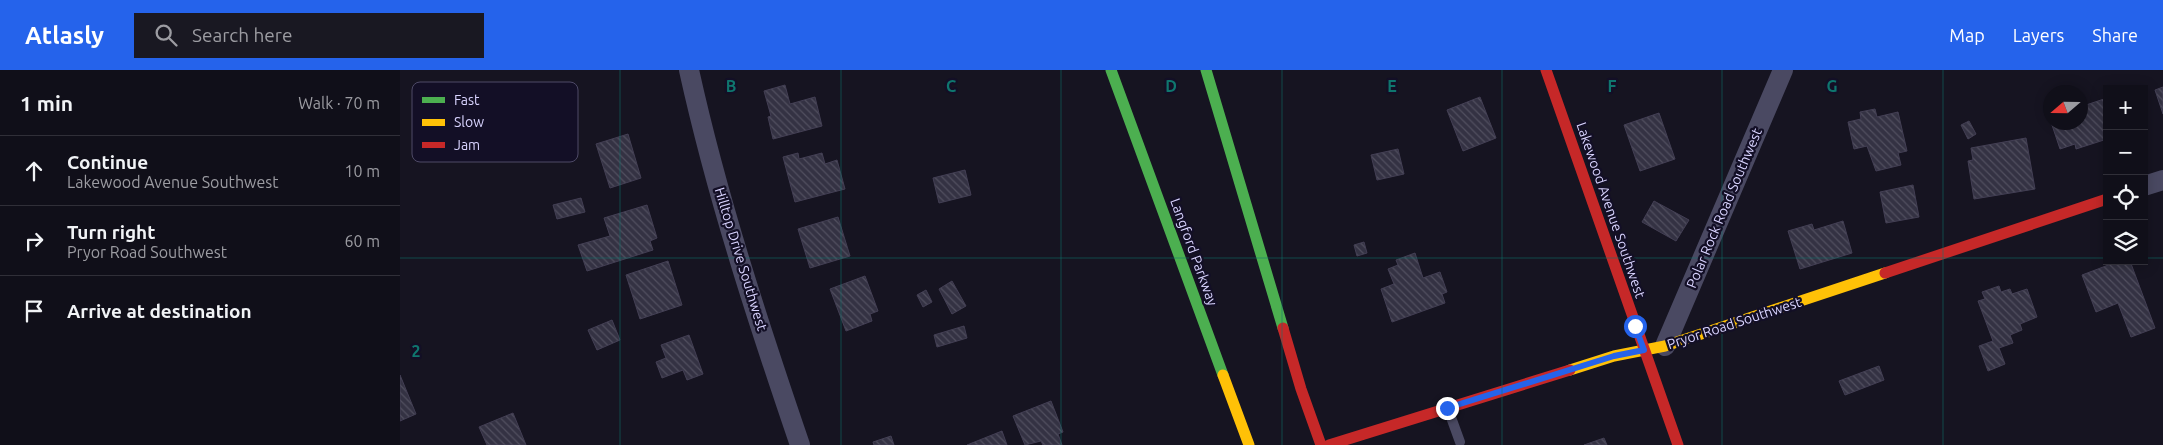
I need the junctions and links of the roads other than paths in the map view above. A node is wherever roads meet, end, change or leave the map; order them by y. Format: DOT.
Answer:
graph roads {
  1 [pos="689,70"];
  2 [pos="1111,70"];
  3 [pos="1206,70"];
  4 [pos="1546,70"];
  5 [pos="1783,70"];
  6 [pos="2163,180"];
  7 [pos="2148,185"];
  8 [pos="2103,200"];
  9 [pos="1666,346"];
  10 [pos="1644,350"];
  11 [pos="1447,408"];
  12 [pos="1460,442"];
  13 [pos="800,445"];
  14 [pos="1249,445"];
  15 [pos="1321,445"];
  16 [pos="1329,445"];
  17 [pos="1678,445"];
  1 -- 13 [label="street, Hilltop Drive Southwest"];
  2 -- 14 [label="main road, Langford Parkway"];
  3 -- 15 [label="main road"];
  4 -- 10 [label="main road, Lakewood Avenue Southwest"];
  5 -- 9 [label="street, Polar Rock Road Southwest"];
  6 -- 7 [label="street"];
  8 -- 9 [label="main road, Pryor Road Southwest"];
  9 -- 10 [label="main road, Pryor Road Southwest"];
  10 -- 11 [label="main road, Pryor Road Southwest"];
  10 -- 17 [label="main road, Lakewood Avenue Southwest"];
  11 -- 12 [label="lane"];
  11 -- 16 [label="main road, Pryor Road Southwest"];
}
